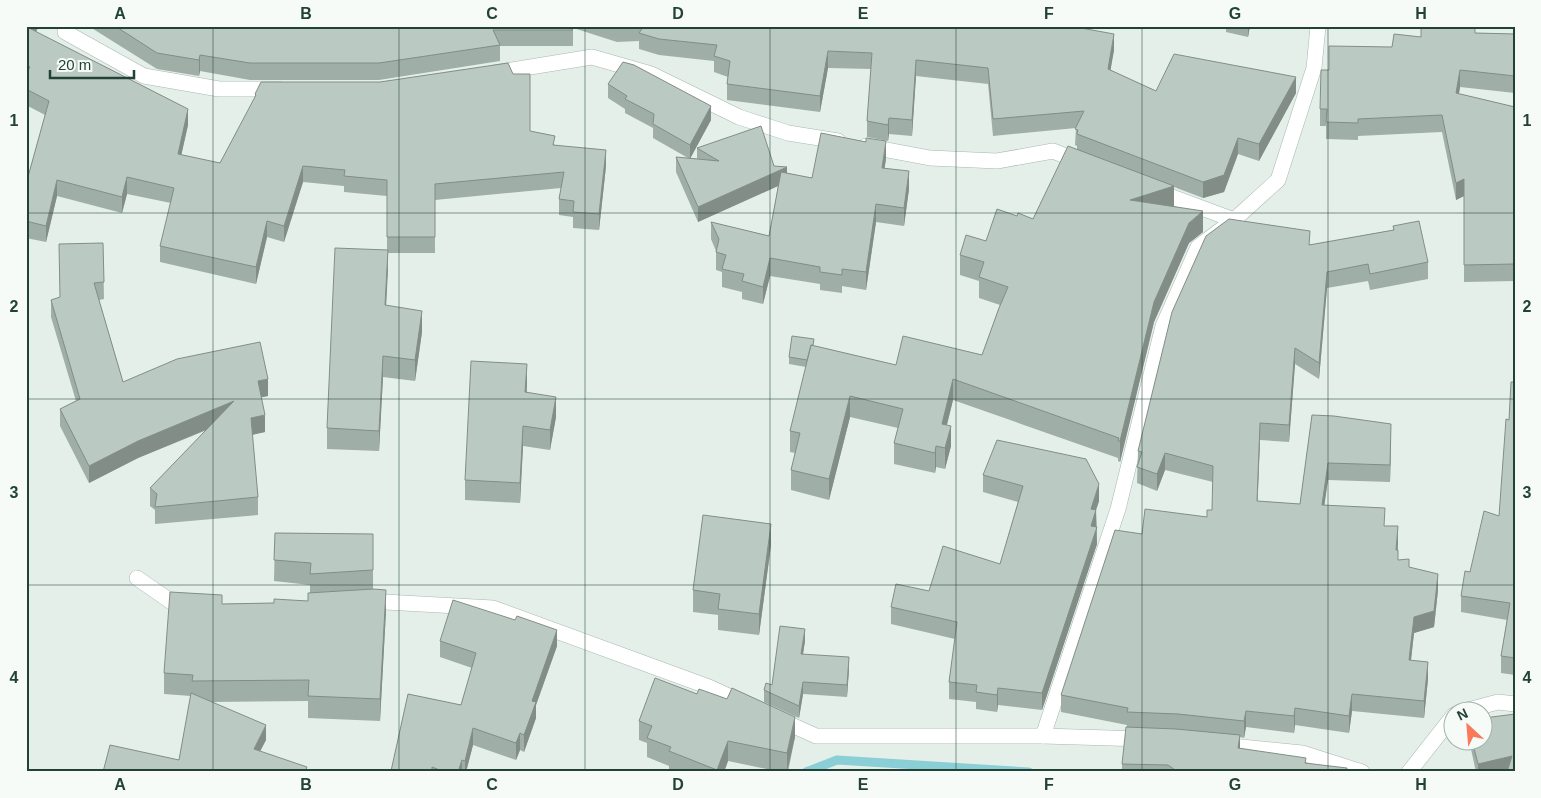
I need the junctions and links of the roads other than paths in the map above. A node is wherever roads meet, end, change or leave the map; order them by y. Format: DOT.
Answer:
graph roads {
  1 [pos="1318,26"];
  2 [pos="65,32"];
  3 [pos="474,75"];
  4 [pos="295,89"];
  5 [pos="1099,169"];
  6 [pos="1144,186"];
  7 [pos="1234,220"];
  8 [pos="137,578"];
  9 [pos="355,602"];
  10 [pos="202,605"];
  11 [pos="1494,703"];
  12 [pos="1515,704"];
  13 [pos="1444,728"];
  14 [pos="1043,736"];
  15 [pos="1158,740"];
  16 [pos="1206,743"];
  17 [pos="1362,772"];
  18 [pos="1409,772"];
  1 -- 7 [label="street"];
  2 -- 4 [label="street"];
  3 -- 5 [label="street"];
  6 -- 7 [label="street"];
  7 -- 14 [label="street"];
  8 -- 10 [label="street"];
  9 -- 14 [label="street"];
  11 -- 12 [label="street"];
  13 -- 18 [label="street"];
  14 -- 15 [label="street"];
  16 -- 17 [label="street"];
}
